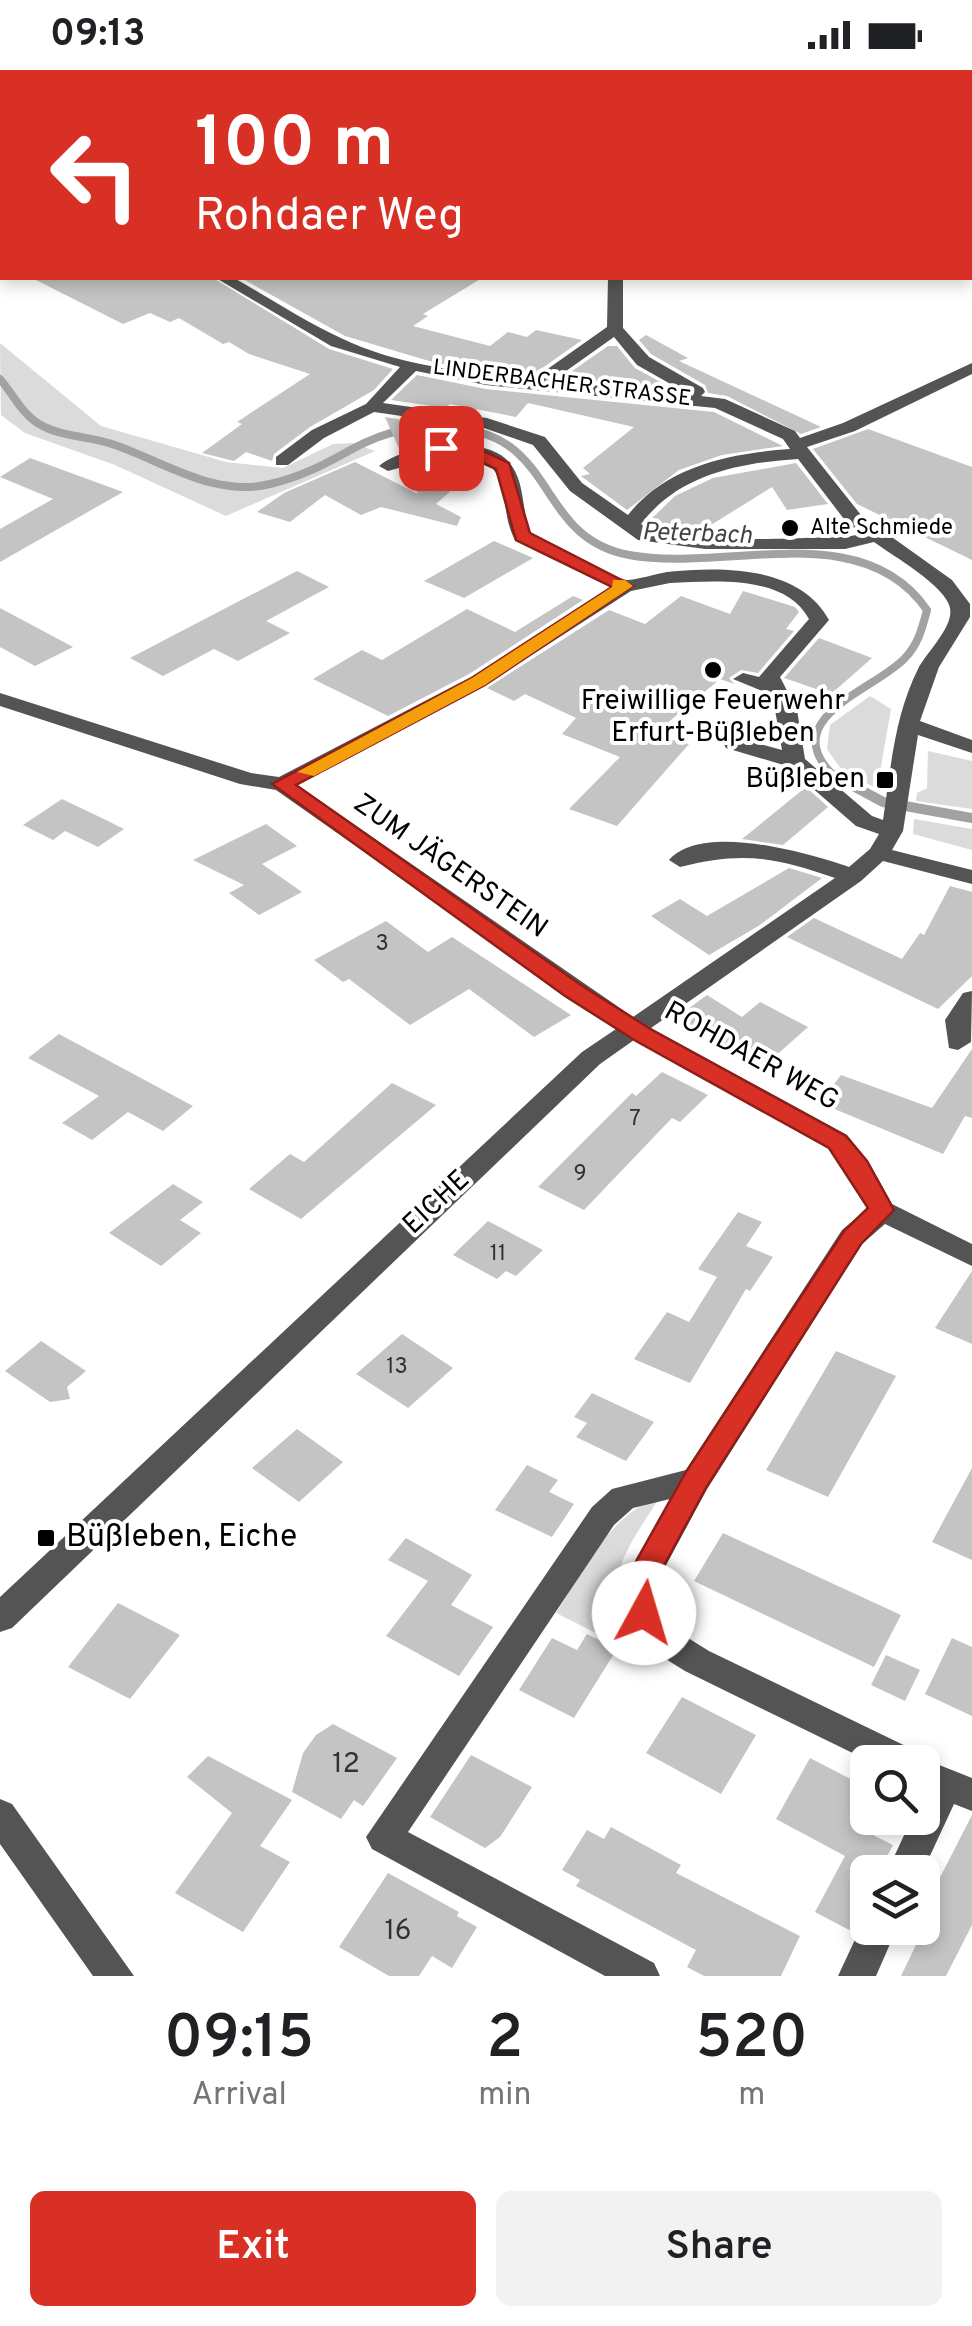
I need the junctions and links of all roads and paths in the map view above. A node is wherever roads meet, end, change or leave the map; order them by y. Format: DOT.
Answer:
graph roads {
  1 [pos="228,280"];
  2 [pos="616,280"];
  3 [pos="615,330"];
  4 [pos="411,366"];
  5 [pos="972,368"];
  6 [pos="538,384"];
  7 [pos="720,403"];
  8 [pos="372,407"];
  9 [pos="802,449"];
  10 [pos="282,461"];
  11 [pos="388,466"];
  12 [pos="629,527"];
  13 [pos="877,536"];
  14 [pos="624,586"];
  15 [pos="743,679"];
  16 [pos="776,689"];
  17 [pos="0,699"];
  18 [pos="908,724"];
  19 [pos="734,743"];
  20 [pos="972,747"];
  21 [pos="795,761"];
  22 [pos="282,784"];
  23 [pos="889,822"];
  24 [pos="680,860"];
  25 [pos="853,876"];
  26 [pos="972,878"];
  27 [pos="972,999"];
  28 [pos="631,1027"];
  29 [pos="958,1042"];
  30 [pos="882,1210"];
  31 [pos="972,1256"];
  32 [pos="696,1480"];
  33 [pos="3,1610"];
  34 [pos="869,1745"];
  35 [pos="947,1783"];
  36 [pos="0,1814"];
  37 [pos="913,1855"];
  38 [pos="871,1945"];
  39 [pos="115,1976"];
  40 [pos="641,1976"];
  41 [pos="856,1976"];
  1 -- 4 [label="street, LINDERBACHER STRASSE"];
  2 -- 3 [label="street"];
  3 -- 6 [label="street"];
  3 -- 7 [label="street"];
  4 -- 6 [label="street, LINDERBACHER STRASSE"];
  4 -- 8 [label="street"];
  5 -- 9 [label="street"];
  6 -- 7 [label="street, LINDERBACHER STRASSE"];
  7 -- 9 [label="street, LINDERBACHER STRASSE"];
  8 -- 10 [label="street"];
  8 -- 12 [label="street"];
  9 -- 12 [label="street"];
  9 -- 13 [label="street, LINDERBACHER STRASSE"];
  11 -- 14 [label="street"];
  12 -- 13 [label="street"];
  13 -- 18 [label="street, LINDERBACHER STRASSE"];
  14 -- 16 [label="street"];
  14 -- 22 [label="street"];
  15 -- 16 [label="street"];
  16 -- 21 [label="street"];
  17 -- 22 [label="street, ZUM JÄGERSTEIN"];
  18 -- 20 [label="street"];
  18 -- 23 [label="street, LINDERBACHER STRASSE"];
  19 -- 21 [label="street"];
  21 -- 23 [label="street"];
  22 -- 28 [label="street, ZUM JÄGERSTEIN"];
  23 -- 25 [label="street, EICHE"];
  23 -- 26 [label="street"];
  24 -- 25 [label="street"];
  25 -- 28 [label="street, EICHE"];
  27 -- 29 [label="street"];
  28 -- 30 [label="street, ROHDAER WEG"];
  28 -- 33 [label="street, EICHE"];
  30 -- 31 [label="street"];
  30 -- 32 [label="street"];
  32 -- 34 [label="street"];
  32 -- 40 [label="street"];
  35 -- 37 [label="street"];
  36 -- 39 [label="street"];
  38 -- 41 [label="street"];
}
